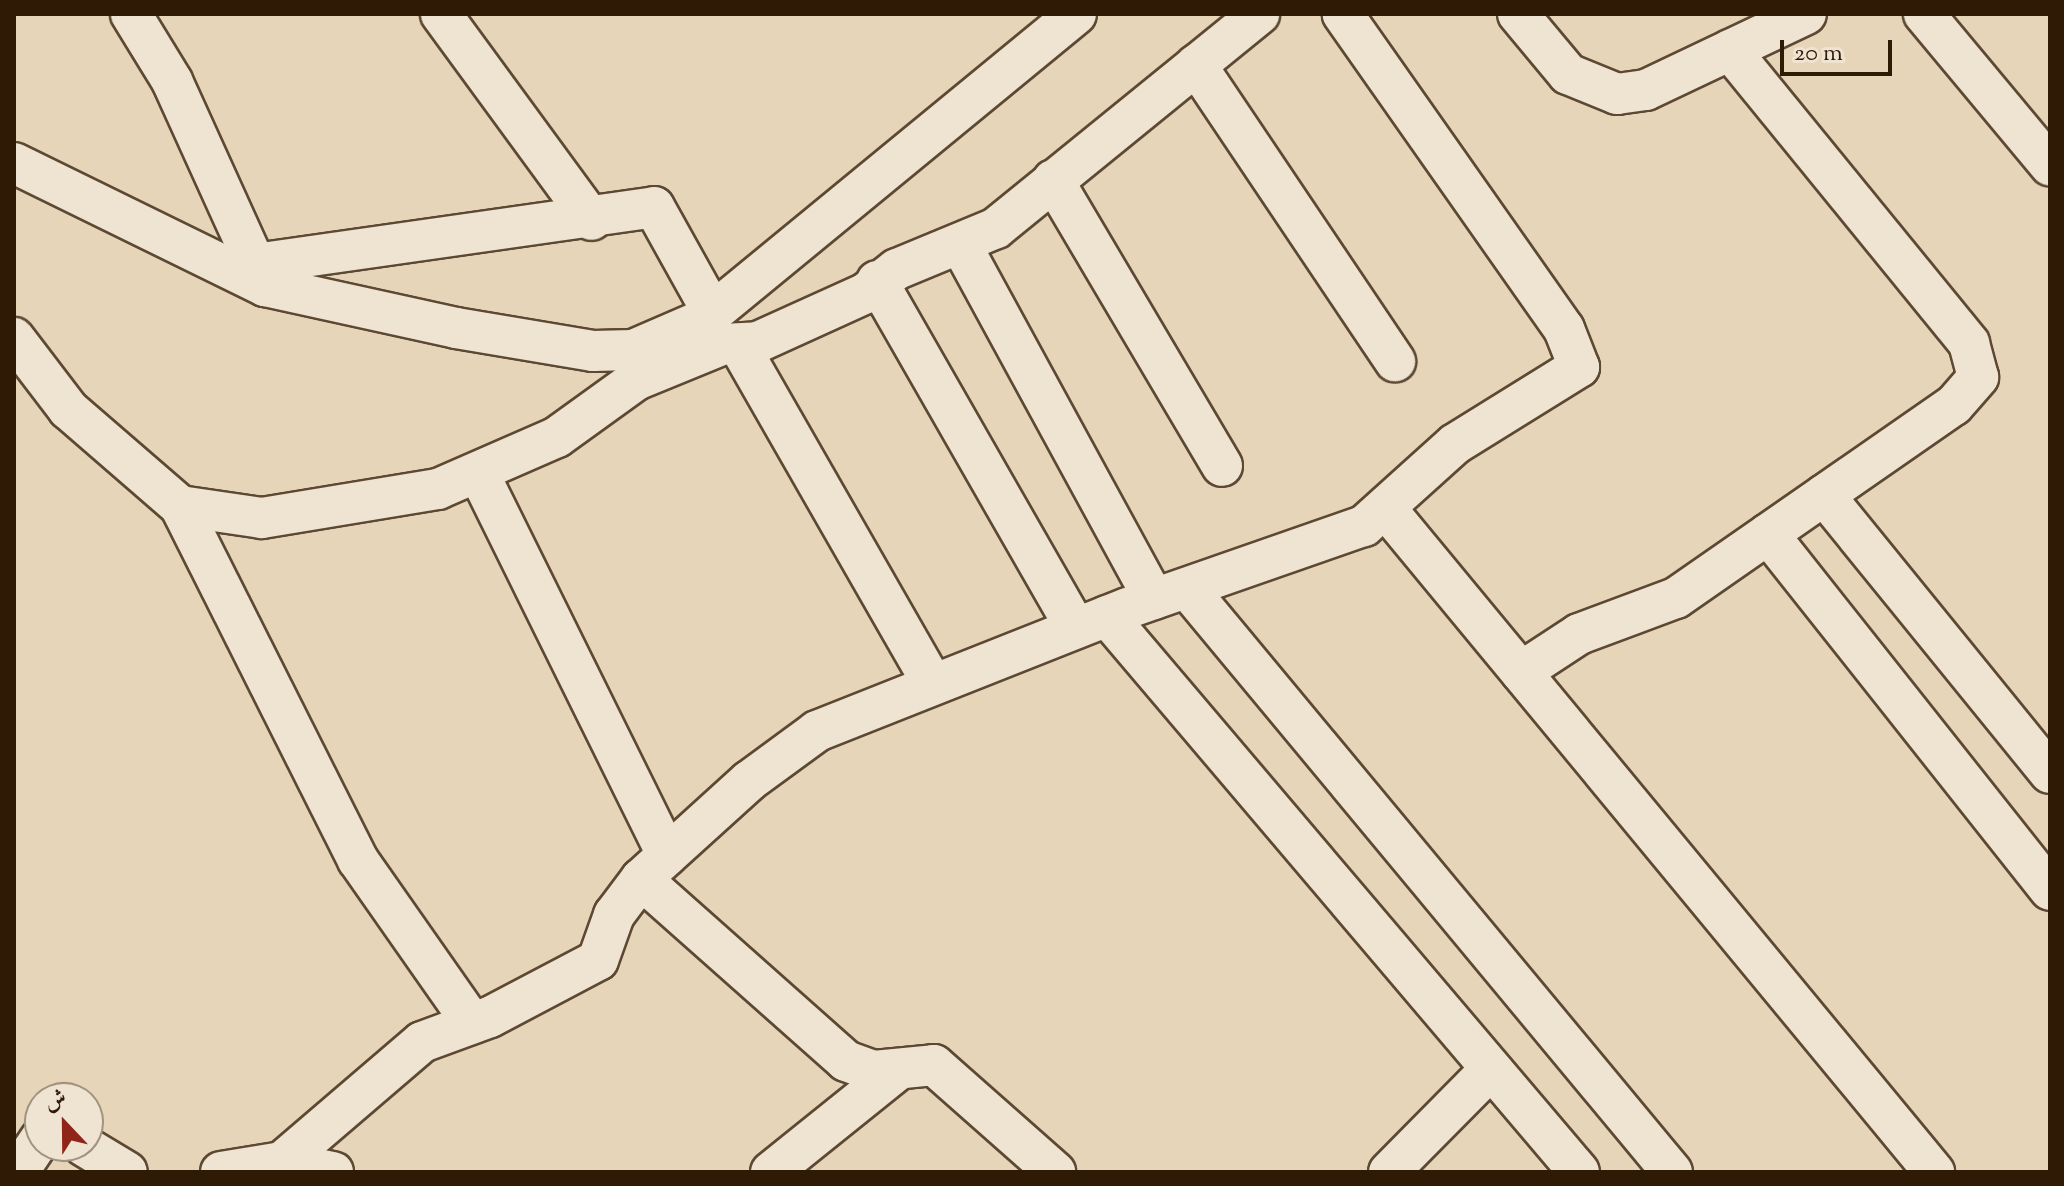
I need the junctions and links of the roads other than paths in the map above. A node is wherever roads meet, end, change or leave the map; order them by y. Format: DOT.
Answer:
graph roads {
  1 [pos="131,14"];
  2 [pos="441,14"];
  3 [pos="1076,14"];
  4 [pos="1259,14"];
  5 [pos="1343,14"];
  6 [pos="1518,14"];
  7 [pos="1924,14"];
  8 [pos="1795,16"];
  9 [pos="1730,50"];
  10 [pos="1196,65"];
  11 [pos="14,163"];
  12 [pos="2050,165"];
  13 [pos="1053,180"];
  14 [pos="592,220"];
  15 [pos="961,245"];
  16 [pos="260,275"];
  17 [pos="877,281"];
  18 [pos="713,313"];
  19 [pos="14,338"];
  20 [pos="738,344"];
  21 [pos="663,355"];
  22 [pos="1395,361"];
  23 [pos="1222,466"];
  24 [pos="479,474"];
  25 [pos="1824,495"];
  26 [pos="180,506"];
  27 [pos="1387,510"];
  28 [pos="1768,534"];
  29 [pos="1171,593"];
  30 [pos="1091,622"];
  31 [pos="1521,672"];
  32 [pos="932,683"];
  33 [pos="2050,773"];
  34 [pos="654,867"];
  35 [pos="2050,890"];
  36 [pos="472,1023"];
  37 [pos="899,1069"];
  38 [pos="1491,1069"];
  39 [pos="104,1158"];
  40 [pos="282,1162"];
  41 [pos="127,1172"];
  42 [pos="221,1172"];
  43 [pos="333,1172"];
  44 [pos="771,1172"];
  45 [pos="1055,1172"];
  46 [pos="1389,1172"];
  47 [pos="1579,1172"];
  48 [pos="1672,1172"];
  49 [pos="1934,1172"];
  1 -- 16 [label="street"];
  2 -- 14 [label="street"];
  3 -- 18 [label="street"];
  4 -- 10 [label="street"];
  5 -- 27 [label="street"];
  6 -- 9 [label="street"];
  7 -- 12 [label="street"];
  8 -- 9 [label="street"];
  9 -- 25 [label="street"];
  10 -- 13 [label="street"];
  10 -- 22 [label="street"];
  11 -- 16 [label="street"];
  13 -- 15 [label="street"];
  13 -- 23 [label="street"];
  14 -- 16 [label="street"];
  14 -- 18 [label="street"];
  15 -- 17 [label="street"];
  15 -- 29 [label="street"];
  16 -- 21 [label="street"];
  17 -- 20 [label="street"];
  17 -- 30 [label="street"];
  18 -- 21 [label="street"];
  19 -- 26 [label="street"];
  20 -- 21 [label="street"];
  20 -- 32 [label="street"];
  21 -- 24 [label="street"];
  24 -- 26 [label="street"];
  24 -- 34 [label="street"];
  25 -- 28 [label="street"];
  25 -- 33 [label="street"];
  26 -- 36 [label="street"];
  27 -- 29 [label="street"];
  27 -- 31 [label="street"];
  28 -- 31 [label="street"];
  28 -- 35 [label="street"];
  29 -- 30 [label="street"];
  29 -- 48 [label="street"];
  30 -- 32 [label="street"];
  30 -- 38 [label="street"];
  31 -- 49 [label="street"];
  32 -- 34 [label="street"];
  34 -- 36 [label="street"];
  34 -- 37 [label="street"];
  36 -- 40 [label="street"];
  37 -- 44 [label="street"];
  37 -- 45 [label="street"];
  38 -- 46 [label="street"];
  38 -- 47 [label="street"];
  39 -- 41 [label="street"];
  40 -- 42 [label="street"];
  40 -- 43 [label="street"];
}
